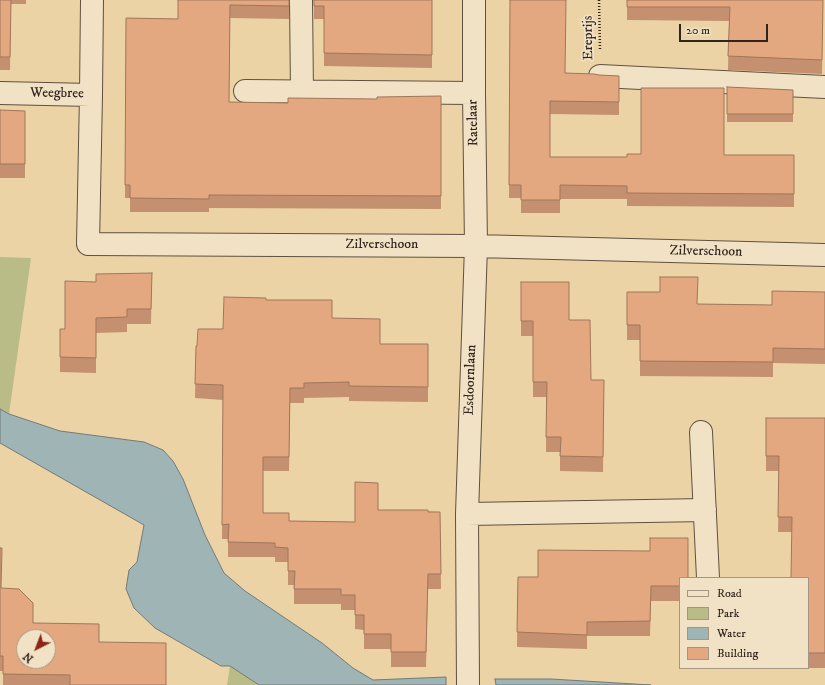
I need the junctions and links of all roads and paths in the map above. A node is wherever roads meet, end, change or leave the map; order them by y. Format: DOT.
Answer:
graph roads {
  1 [pos="92,0"];
  2 [pos="301,0"];
  3 [pos="474,0"];
  4 [pos="599,0"];
  5 [pos="600,76"];
  6 [pos="825,87"];
  7 [pos="245,91"];
  8 [pos="302,92"];
  9 [pos="0,93"];
  10 [pos="474,93"];
  11 [pos="91,95"];
  12 [pos="476,246"];
  13 [pos="825,255"];
  14 [pos="701,432"];
  15 [pos="705,510"];
  16 [pos="467,514"];
  17 [pos="708,577"];
  18 [pos="468,685"];
  1 -- 11 [label="street, Weegbree"];
  2 -- 8 [label="street"];
  3 -- 10 [label="street, Ratelaar"];
  4 -- 5 [label="path, Ereprijs"];
  5 -- 6 [label="street"];
  7 -- 8 [label="street"];
  8 -- 10 [label="street"];
  9 -- 11 [label="street, Weegbree"];
  10 -- 12 [label="street, Ratelaar"];
  11 -- 12 [label="street, Zilverschoon"];
  12 -- 13 [label="street, Zilverschoon"];
  12 -- 16 [label="street, Esdoornlaan"];
  14 -- 15 [label="street"];
  15 -- 16 [label="street"];
  15 -- 17 [label="street"];
  16 -- 18 [label="street, Esdoornlaan"];
}
